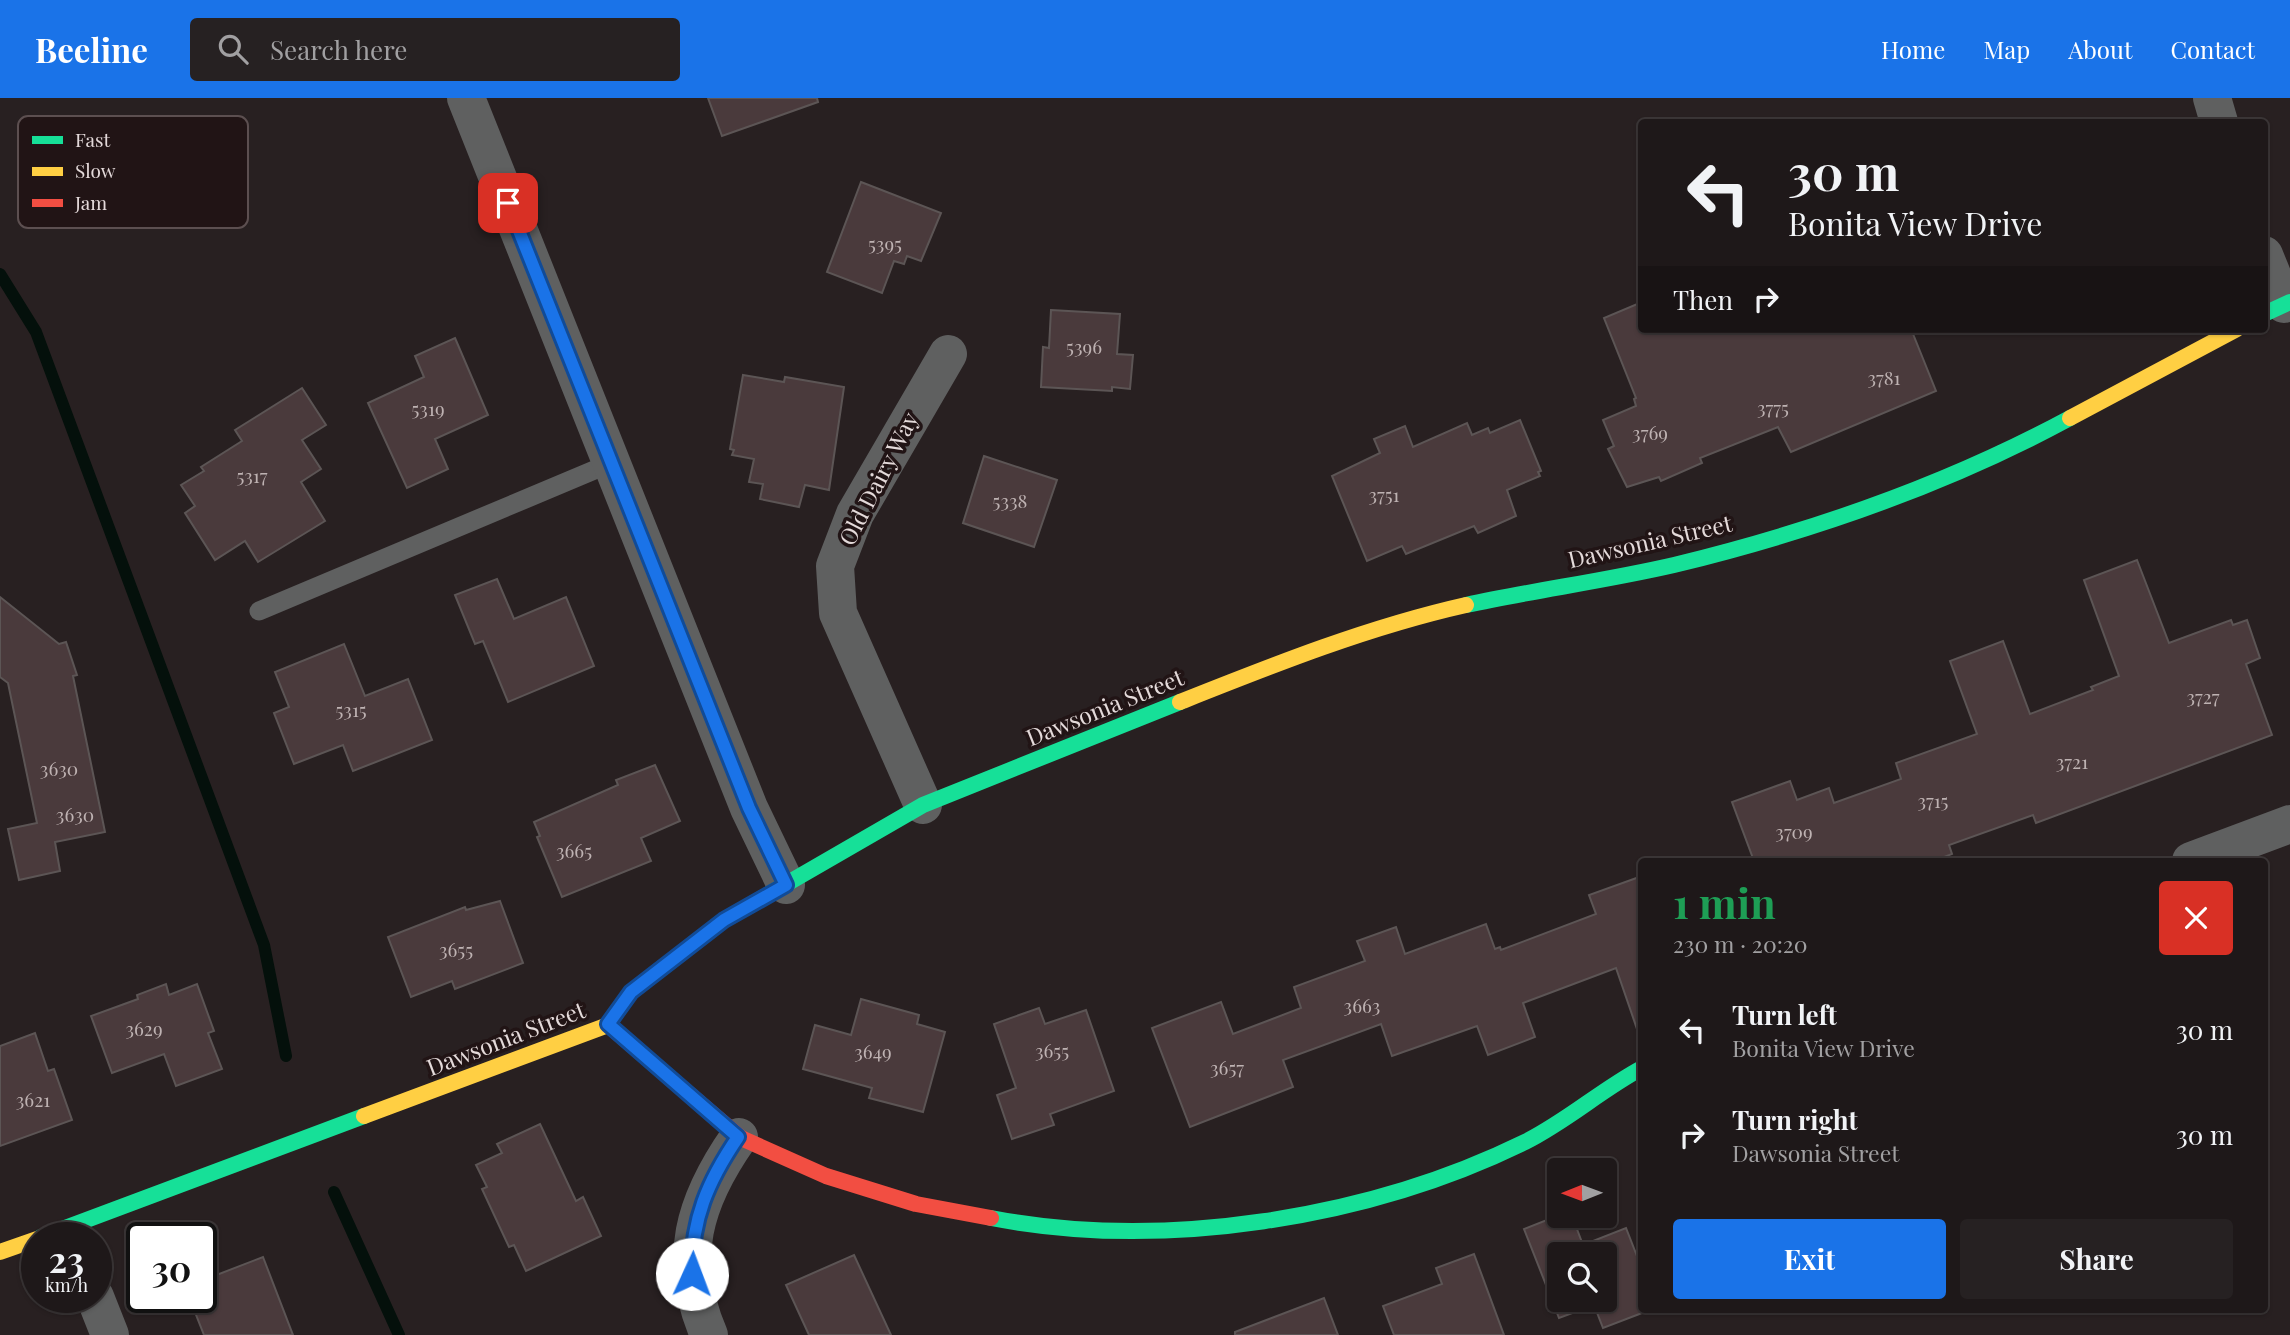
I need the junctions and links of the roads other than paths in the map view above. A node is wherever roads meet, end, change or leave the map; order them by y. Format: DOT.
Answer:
graph roads {
  1 [pos="466,98"];
  2 [pos="2212,98"];
  3 [pos="2218,119"];
  4 [pos="2268,269"];
  5 [pos="2279,306"];
  6 [pos="2230,333"];
  7 [pos="948,354"];
  8 [pos="611,463"];
  9 [pos="259,611"];
  10 [pos="923,805"];
  11 [pos="2290,824"];
  12 [pos="2198,858"];
  13 [pos="786,885"];
  14 [pos="608,1024"];
  15 [pos="1638,1072"];
  16 [pos="738,1137"];
  17 [pos="89,1222"];
  18 [pos="21,1246"];
  19 [pos="0,1252"];
  20 [pos="102,1313"];
  21 [pos="110,1335"];
  22 [pos="709,1335"];
  1 -- 8 [label="street"];
  2 -- 3 [label="street"];
  4 -- 5 [label="street"];
  6 -- 10 [label="street, Dawsonia Street"];
  7 -- 10 [label="street, Old Dairy Way"];
  8 -- 9 [label="lane"];
  8 -- 13 [label="street"];
  10 -- 13 [label="street, Dawsonia Street"];
  11 -- 12 [label="street"];
  13 -- 14 [label="street, Dawsonia Street"];
  14 -- 16 [label="street"];
  14 -- 17 [label="street, Dawsonia Street"];
  15 -- 16 [label="street"];
  16 -- 22 [label="street"];
  18 -- 19 [label="street, Dawsonia Street"];
  20 -- 21 [label="street"];
}
